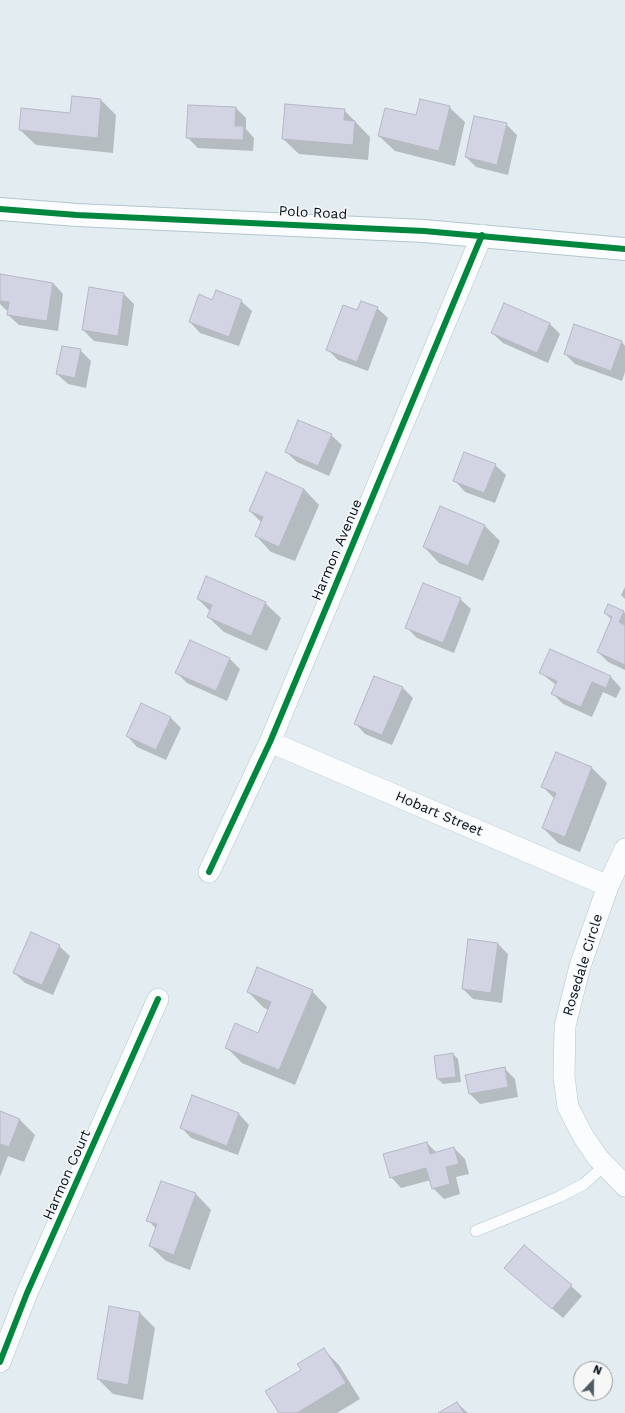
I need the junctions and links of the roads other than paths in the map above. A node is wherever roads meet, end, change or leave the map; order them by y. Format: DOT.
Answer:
graph roads {
  1 [pos="0,209"];
  2 [pos="482,235"];
  3 [pos="625,248"];
  4 [pos="270,742"];
  5 [pos="625,849"];
  6 [pos="209,872"];
  7 [pos="608,886"];
  8 [pos="158,999"];
  9 [pos="605,1165"];
  10 [pos="625,1186"];
  11 [pos="476,1231"];
  12 [pos="0,1362"];
  1 -- 2 [label="main road, Polo Road"];
  2 -- 3 [label="main road, Polo Road"];
  2 -- 4 [label="street, Harmon Avenue"];
  4 -- 6 [label="street, Harmon Avenue"];
  4 -- 7 [label="street, Hobart Street"];
  5 -- 7 [label="street, Rosedale Circle"];
  7 -- 9 [label="street, Rosedale Circle"];
  8 -- 12 [label="street, Harmon Court"];
  9 -- 10 [label="street, Rosedale Circle"];
  9 -- 11 [label="lane"];
}
